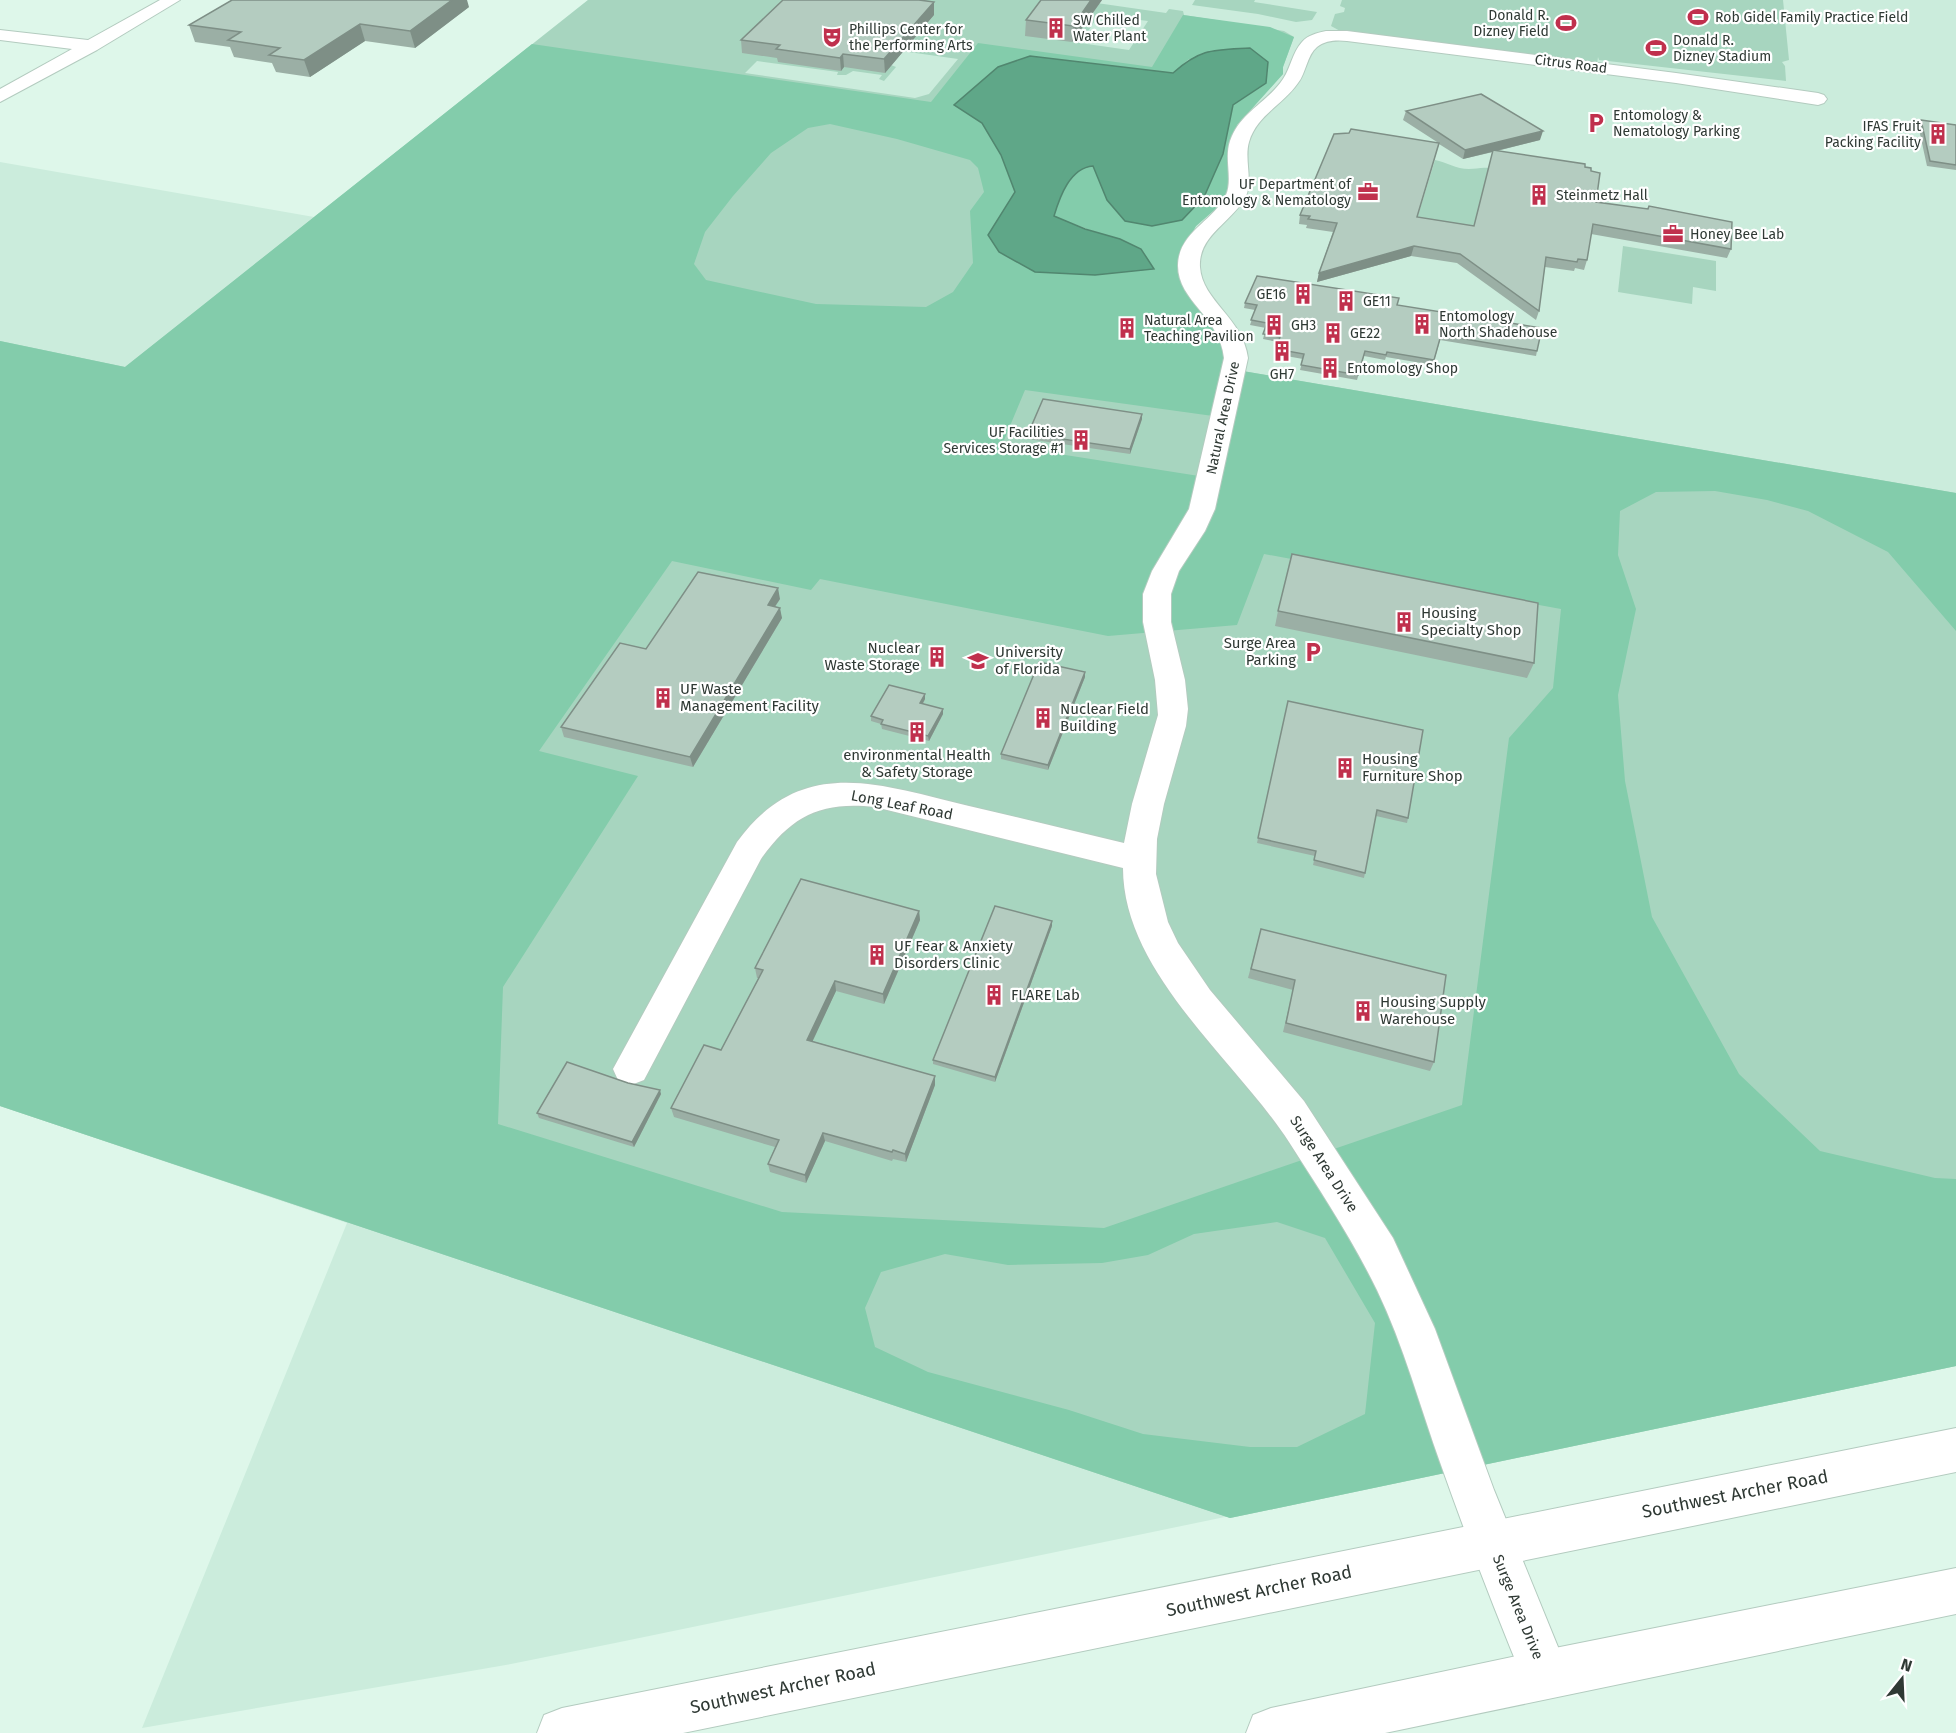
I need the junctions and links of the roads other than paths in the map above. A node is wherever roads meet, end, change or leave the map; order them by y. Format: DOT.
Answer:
graph roads {
  1 [pos="172,0"];
  2 [pos="160,4"];
  3 [pos="90,27"];
  4 [pos="0,35"];
  5 [pos="1323,38"];
  6 [pos="60,43"];
  7 [pos="91,46"];
  8 [pos="35,57"];
  9 [pos="0,97"];
  10 [pos="1818,99"];
  11 [pos="1167,669"];
  12 [pos="1139,859"];
  13 [pos="631,1069"];
  14 [pos="1956,1450"];
  15 [pos="1493,1544"];
  16 [pos="1956,1591"];
  17 [pos="1545,1674"];
  18 [pos="562,1733"];
  19 [pos="1271,1733"];
  1 -- 2 [label="street"];
  2 -- 7 [label="street"];
  3 -- 6 [label="street"];
  4 -- 6 [label="street"];
  5 -- 10 [label="street, Citrus Road"];
  5 -- 11 [label="street, Natural Area Drive"];
  6 -- 7 [label="street"];
  6 -- 8 [label="street"];
  7 -- 9 [label="street"];
  11 -- 12 [label="street, Surge Area Drive"];
  12 -- 13 [label="street, Long Leaf Road"];
  12 -- 15 [label="street, Surge Area Drive"];
  14 -- 15 [label="street, Southwest Archer Road"];
  15 -- 17 [label="street, Surge Area Drive"];
  15 -- 18 [label="street, Southwest Archer Road"];
  16 -- 17 [label="street"];
  17 -- 19 [label="street"];
}
